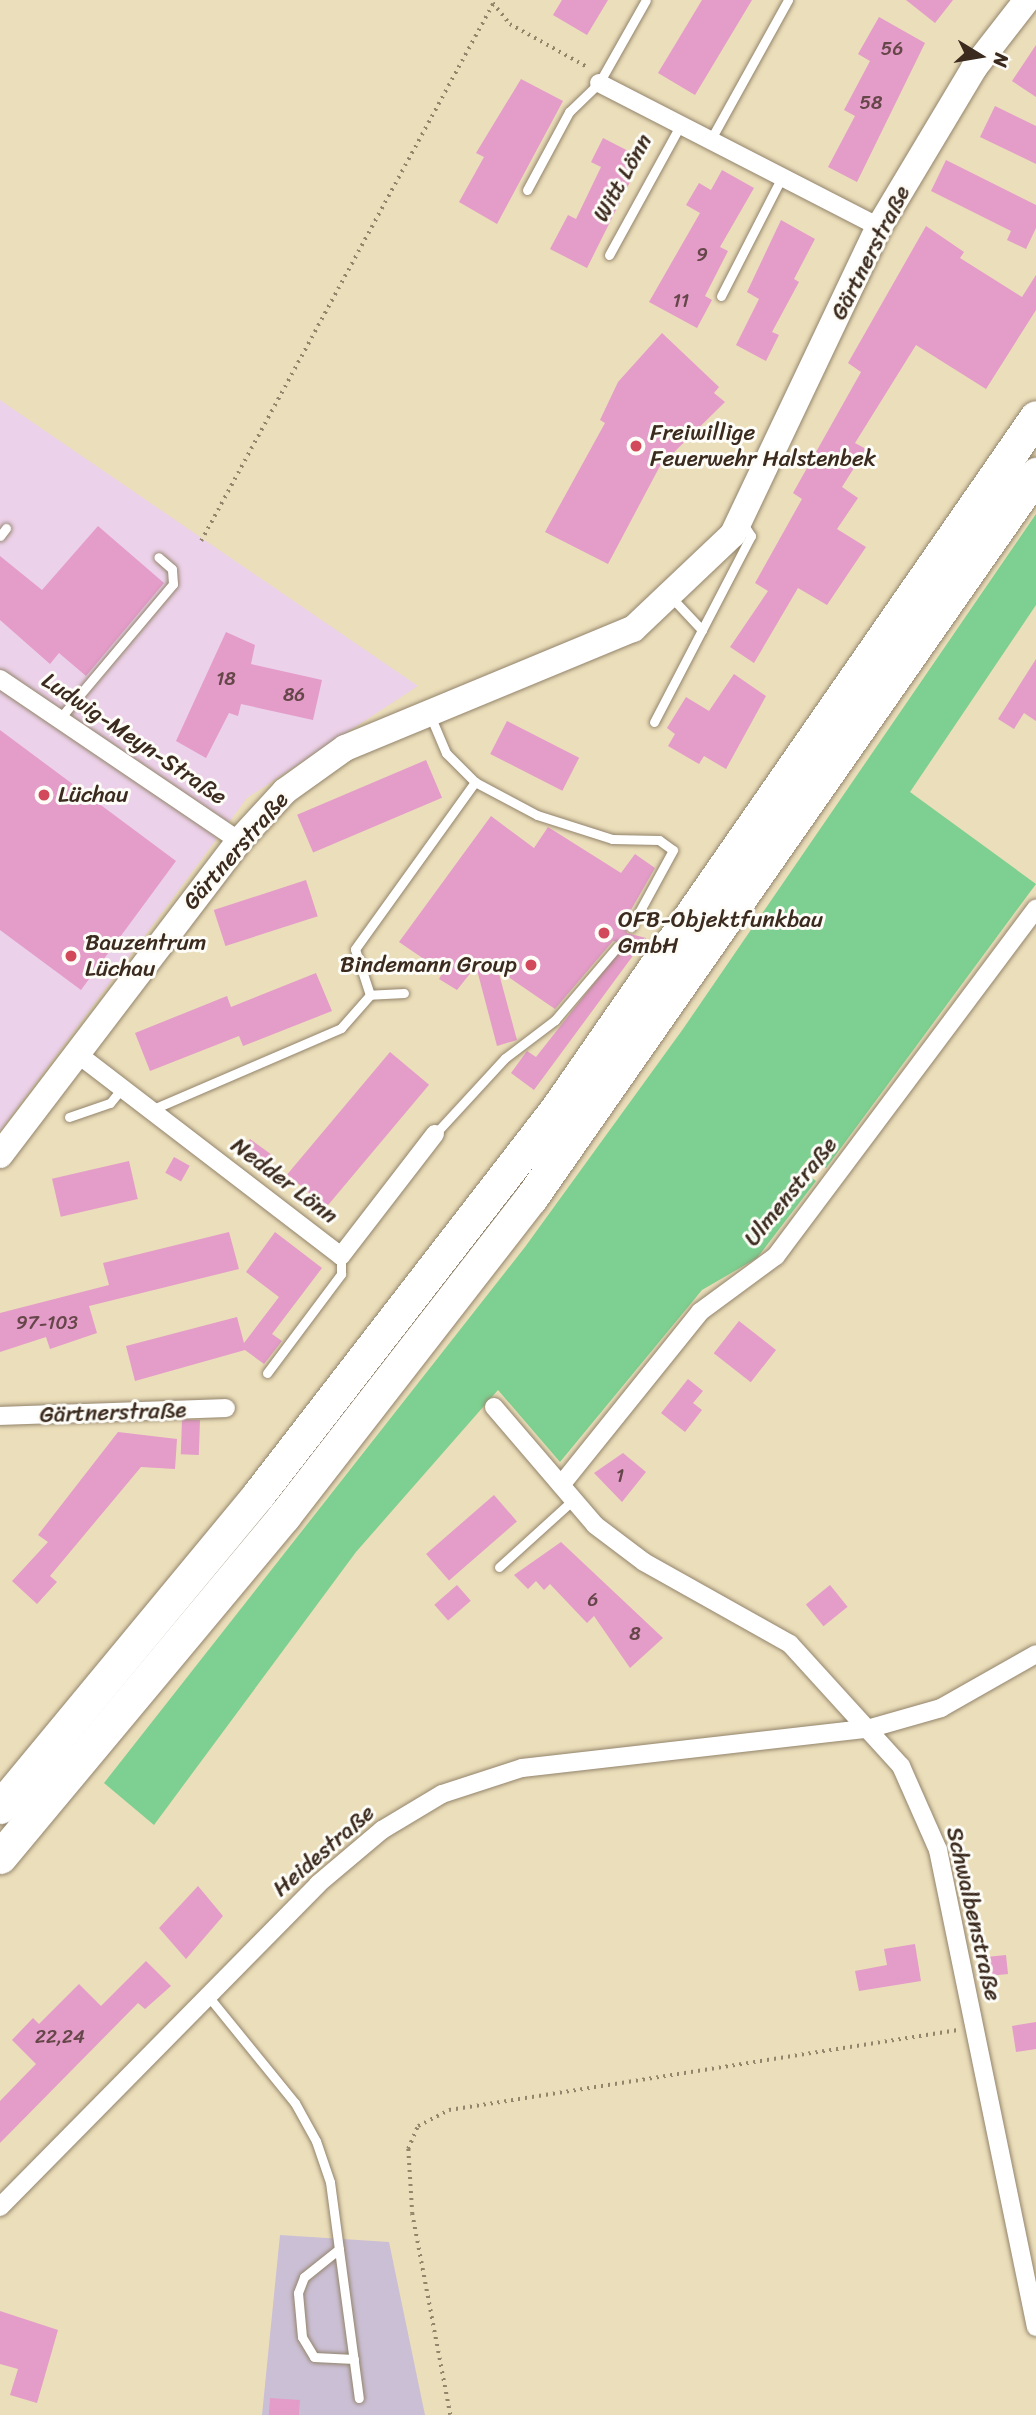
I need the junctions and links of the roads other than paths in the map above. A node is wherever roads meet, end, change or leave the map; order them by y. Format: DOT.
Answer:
graph roads {
  1 [pos="646,0"];
  2 [pos="788,0"];
  3 [pos="1027,0"];
  4 [pos="600,80"];
  5 [pos="681,124"];
  6 [pos="711,139"];
  7 [pos="782,177"];
  8 [pos="527,190"];
  9 [pos="879,227"];
  10 [pos="609,255"];
  11 [pos="721,296"];
  12 [pos="1036,417"];
  13 [pos="1036,474"];
  14 [pos="741,521"];
  15 [pos="158,557"];
  16 [pos="671,598"];
  17 [pos="702,630"];
  18 [pos="0,679"];
  19 [pos="429,712"];
  20 [pos="61,717"];
  21 [pos="654,722"];
  22 [pos="475,782"];
  23 [pos="239,841"];
  24 [pos="1036,908"];
  25 [pos="631,927"];
  26 [pos="618,946"];
  27 [pos="404,993"];
  28 [pos="370,995"];
  29 [pos="75,1052"];
  30 [pos="122,1088"];
  31 [pos="151,1110"];
  32 [pos="69,1116"];
  33 [pos="435,1134"];
  34 [pos="0,1155"];
  35 [pos="341,1256"];
  36 [pos="267,1373"];
  37 [pos="494,1407"];
  38 [pos="226,1408"];
  39 [pos="0,1416"];
  40 [pos="561,1485"];
  41 [pos="573,1500"];
  42 [pos="499,1567"];
  43 [pos="1036,1654"];
  44 [pos="871,1728"];
  45 [pos="0,1807"];
  46 [pos="0,1857"];
  47 [pos="205,1993"];
  48 [pos="0,2207"];
  49 [pos="339,2249"];
  50 [pos="1036,2327"];
  51 [pos="354,2359"];
  52 [pos="359,2398"];
  1 -- 4 [label="lane"];
  2 -- 6 [label="lane"];
  3 -- 9 [label="street, Gärtnerstraße"];
  4 -- 5 [label="street, Witt Lönn"];
  4 -- 8 [label="lane"];
  5 -- 6 [label="street, Witt Lönn"];
  5 -- 10 [label="lane, Witt Lönn"];
  6 -- 7 [label="street, Witt Lönn"];
  7 -- 9 [label="street, Witt Lönn"];
  7 -- 11 [label="lane"];
  9 -- 14 [label="street, Gärtnerstraße"];
  12 -- 45 [label="highway"];
  13 -- 46 [label="highway"];
  14 -- 16 [label="street, Gärtnerstraße"];
  14 -- 17 [label="lane, Gärtnerstraße"];
  15 -- 20 [label="lane"];
  16 -- 17 [label="lane"];
  16 -- 19 [label="street, Gärtnerstraße"];
  17 -- 21 [label="lane, Gärtnerstraße"];
  18 -- 20 [label="street, Ludwig-Meyn-Straße"];
  19 -- 22 [label="lane"];
  19 -- 23 [label="street, Gärtnerstraße"];
  20 -- 23 [label="street, Ludwig-Meyn-Straße"];
  22 -- 25 [label="lane"];
  22 -- 28 [label="lane"];
  23 -- 29 [label="street, Gärtnerstraße"];
  24 -- 40 [label="street, Ulmenstraße"];
  26 -- 33 [label="lane"];
  27 -- 28 [label="lane"];
  28 -- 31 [label="lane"];
  29 -- 30 [label="street, Nedder Lönn"];
  29 -- 34 [label="street, Gärtnerstraße"];
  30 -- 31 [label="street, Nedder Lönn"];
  30 -- 32 [label="lane"];
  31 -- 35 [label="street, Nedder Lönn"];
  33 -- 35 [label="street, Nedder Lönn"];
  35 -- 36 [label="lane"];
  37 -- 40 [label="street, Schwalbenstraße"];
  38 -- 39 [label="street, Gärtnerstraße"];
  40 -- 41 [label="street, Schwalbenstraße"];
  41 -- 42 [label="lane"];
  41 -- 44 [label="street, Schwalbenstraße"];
  43 -- 44 [label="street, Heidestraße"];
  44 -- 47 [label="street, Heidestraße"];
  44 -- 50 [label="street, Schwalbenstraße"];
  47 -- 48 [label="street, Heidestraße"];
  47 -- 49 [label="lane"];
  49 -- 51 [label="lane"];
  49 -- 51 [label="lane"];
  51 -- 52 [label="lane"];
}
